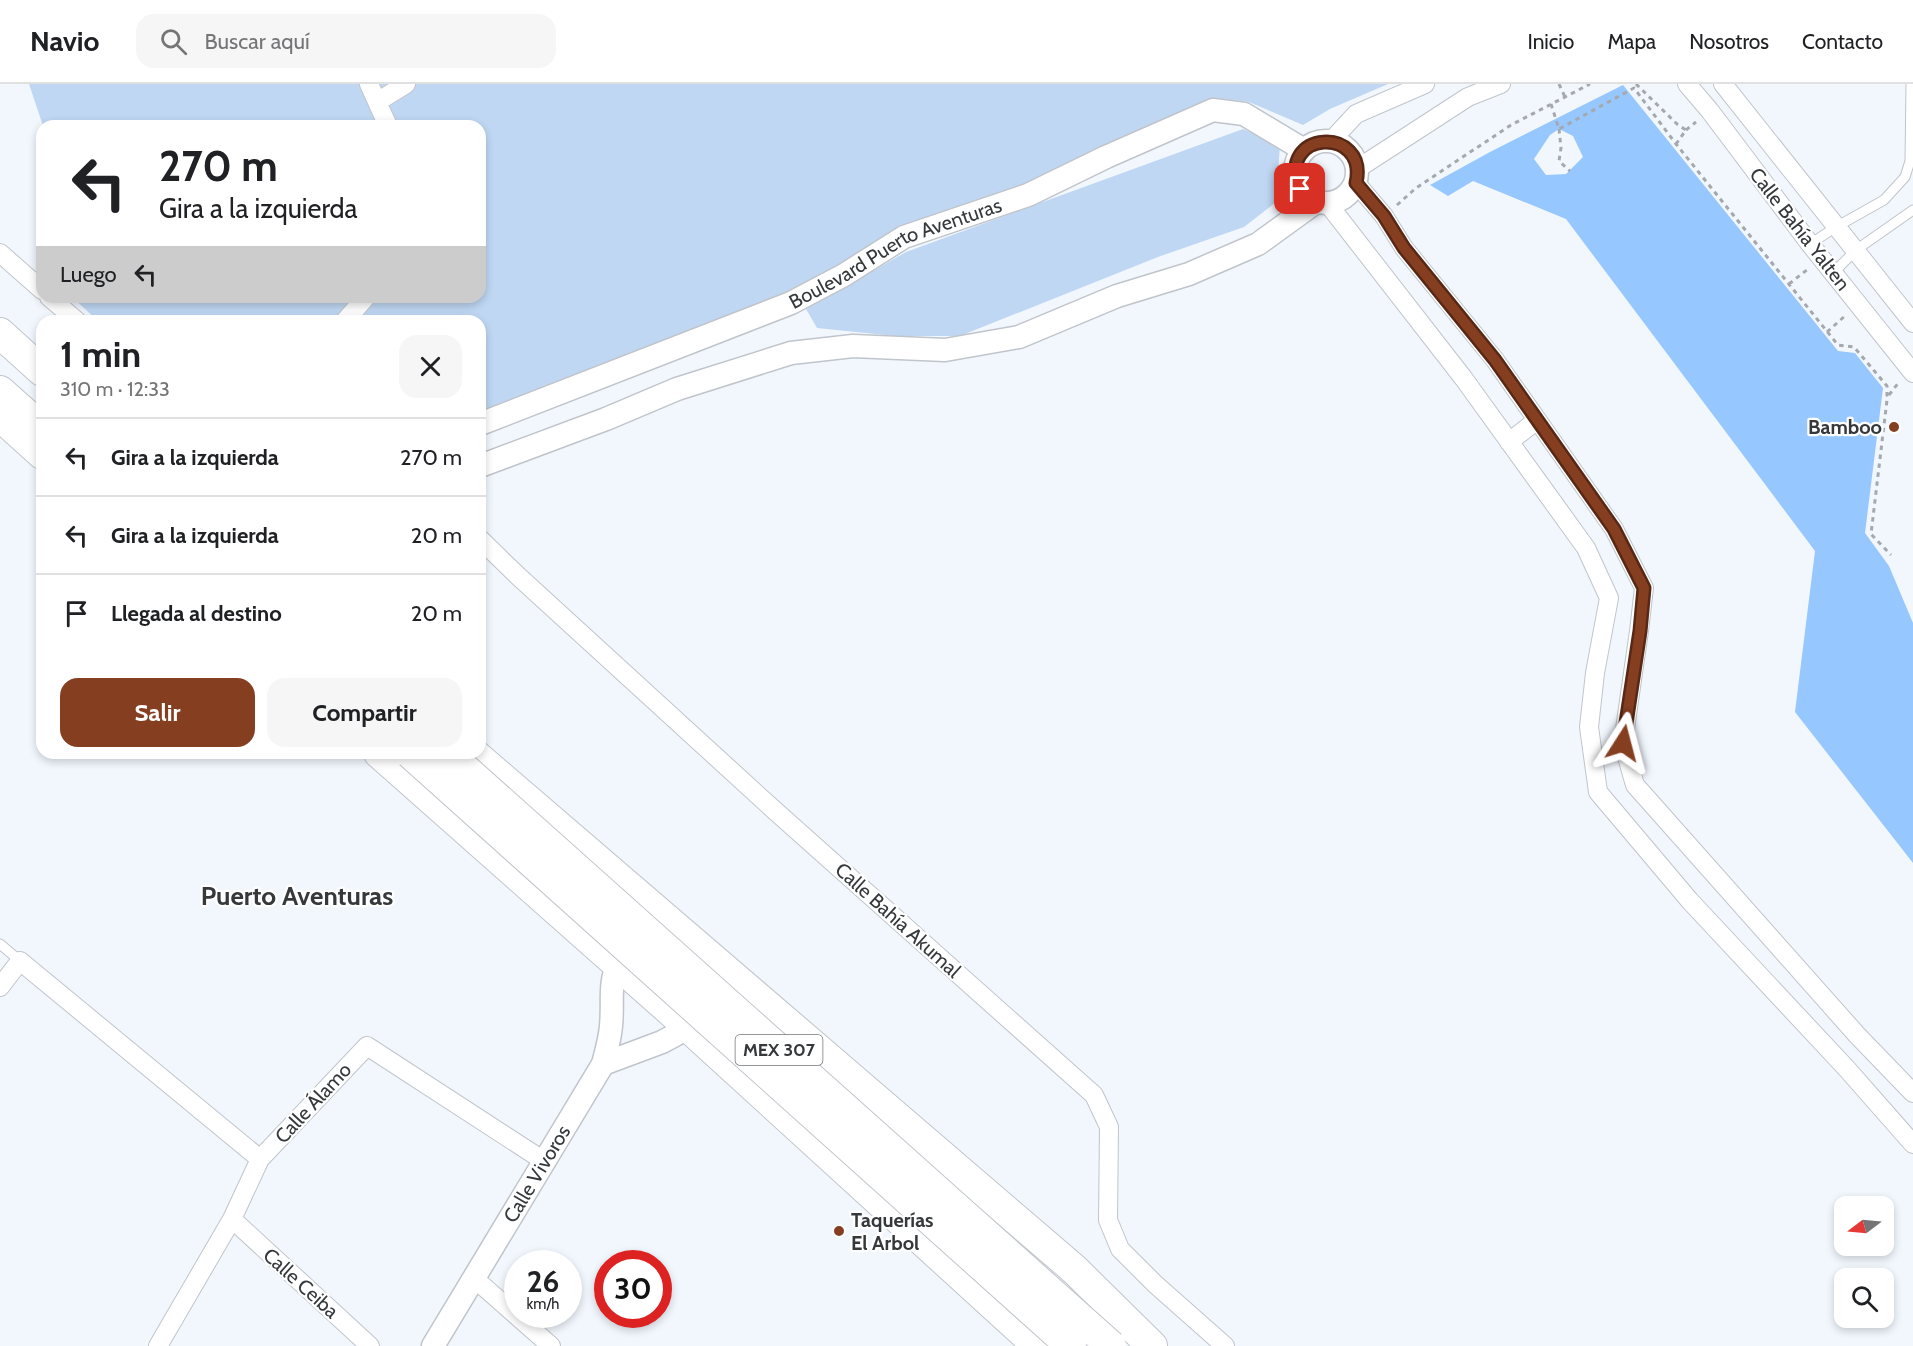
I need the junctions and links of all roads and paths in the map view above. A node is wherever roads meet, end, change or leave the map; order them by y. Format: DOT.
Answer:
graph roads {
  1 [pos="369,84"];
  2 [pos="406,84"];
  3 [pos="1425,84"];
  4 [pos="1501,84"];
  5 [pos="1559,84"];
  6 [pos="1590,84"];
  7 [pos="1636,84"];
  8 [pos="1687,84"];
  9 [pos="1723,84"];
  10 [pos="1911,84"];
  11 [pos="1565,97"];
  12 [pos="377,102"];
  13 [pos="1551,105"];
  14 [pos="385,120"];
  15 [pos="1559,129"];
  16 [pos="1331,141"];
  17 [pos="1676,144"];
  18 [pos="1304,150"];
  19 [pos="1570,171"];
  20 [pos="1357,176"];
  21 [pos="1322,203"];
  22 [pos="1913,210"];
  23 [pos="1384,216"];
  24 [pos="1836,226"];
  25 [pos="1856,250"];
  26 [pos="1815,251"];
  27 [pos="0,253"];
  28 [pos="1833,273"];
  29 [pos="1789,284"];
  30 [pos="36,285"];
  31 [pos="57,303"];
  32 [pos="361,303"];
  33 [pos="1859,304"];
  34 [pos="70,315"];
  35 [pos="350,315"];
  36 [pos="1913,323"];
  37 [pos="1827,332"];
  38 [pos="0,333"];
  39 [pos="0,355"];
  40 [pos="36,366"];
  41 [pos="1913,373"];
  42 [pos="36,386"];
  43 [pos="0,391"];
  44 [pos="0,416"];
  45 [pos="1537,420"];
  46 [pos="486,422"];
  47 [pos="36,423"];
  48 [pos="1509,442"];
  49 [pos="36,449"];
  50 [pos="486,464"];
  51 [pos="486,545"];
  52 [pos="1891,555"];
  53 [pos="386,759"];
  54 [pos="417,759"];
  55 [pos="454,759"];
  56 [pos="480,759"];
  57 [pos="668,920"];
  58 [pos="0,944"];
  59 [pos="20,961"];
  60 [pos="715,962"];
  61 [pos="617,964"];
  62 [pos="1813,985"];
  63 [pos="0,987"];
  64 [pos="1791,1009"];
  65 [pos="686,1025"];
  66 [pos="603,1064"];
  67 [pos="1913,1093"];
  68 [pos="1913,1144"];
  69 [pos="260,1160"];
  70 [pos="544,1161"];
  71 [pos="232,1219"];
  72 [pos="475,1279"];
  73 [pos="158,1346"];
  74 [pos="370,1346"];
  75 [pos="433,1346"];
  76 [pos="551,1346"];
  77 [pos="1038,1346"];
  78 [pos="1071,1346"];
  79 [pos="1111,1346"];
  80 [pos="1152,1346"];
  81 [pos="1225,1346"];
  1 -- 12 [label="street"];
  2 -- 12 [label="street"];
  3 -- 16 [label="street"];
  4 -- 20 [label="street"];
  5 -- 11 [label="path"];
  6 -- 11 [label="path"];
  7 -- 17 [label="path"];
  8 -- 26 [label="street, Calle Bahía Yalten"];
  9 -- 24 [label="street, Calle Bahía Yalten"];
  10 -- 24 [label="lane"];
  11 -- 13 [label="path"];
  12 -- 14 [label="street"];
  13 -- 15 [label="path"];
  13 -- 23 [label="path"];
  15 -- 17 [label="path"];
  15 -- 19 [label="path"];
  16 -- 18 [label="street"];
  16 -- 20 [label="street"];
  17 -- 29 [label="path"];
  18 -- 21 [label="street"];
  18 -- 46 [label="street, Boulevard Puerto Aventuras"];
  20 -- 21 [label="street"];
  20 -- 23 [label="street"];
  21 -- 48 [label="street"];
  21 -- 50 [label="street"];
  22 -- 25 [label="lane"];
  23 -- 45 [label="street"];
  24 -- 25 [label="street, Calle Bahía Yalten"];
  24 -- 26 [label="lane"];
  25 -- 28 [label="lane"];
  25 -- 36 [label="street, Calle Bahía Yalten"];
  26 -- 28 [label="street, Calle Bahía Yalten"];
  26 -- 29 [label="path"];
  27 -- 30 [label="street"];
  28 -- 33 [label="street, Calle Bahía Yalten"];
  29 -- 37 [label="path"];
  31 -- 34 [label="street"];
  32 -- 35 [label="street"];
  33 -- 37 [label="path"];
  33 -- 41 [label="street, Calle Bahía Yalten"];
  37 -- 52 [label="path"];
  38 -- 40 [label="highway"];
  39 -- 42 [label="highway"];
  43 -- 47 [label="highway"];
  44 -- 49 [label="highway"];
  45 -- 48 [label="street"];
  45 -- 62 [label="street"];
  48 -- 64 [label="street"];
  51 -- 81 [label="street, Calle Bahía Akumal"];
  53 -- 61 [label="highway"];
  54 -- 78 [label="highway, MEX 307, bridge"];
  55 -- 79 [label="highway, MEX 307, bridge"];
  56 -- 57 [label="highway"];
  57 -- 60 [label="highway"];
  57 -- 61 [label="street"];
  58 -- 59 [label="lane"];
  59 -- 63 [label="street"];
  59 -- 69 [label="street"];
  60 -- 65 [label="street"];
  60 -- 80 [label="highway"];
  61 -- 65 [label="highway"];
  61 -- 66 [label="street, Calle Vivoros"];
  62 -- 64 [label="street"];
  62 -- 67 [label="street"];
  64 -- 68 [label="street"];
  65 -- 66 [label="street"];
  65 -- 77 [label="highway"];
  66 -- 70 [label="street, Calle Vivoros"];
  69 -- 70 [label="street, Calle Álamo"];
  69 -- 71 [label="street, Calle Álamo"];
  70 -- 72 [label="street, Calle Vivoros"];
  71 -- 73 [label="street, Calle Álamo"];
  71 -- 74 [label="street, Calle Ceiba"];
  72 -- 75 [label="street, Calle Vivoros"];
  72 -- 76 [label="street"];
}
